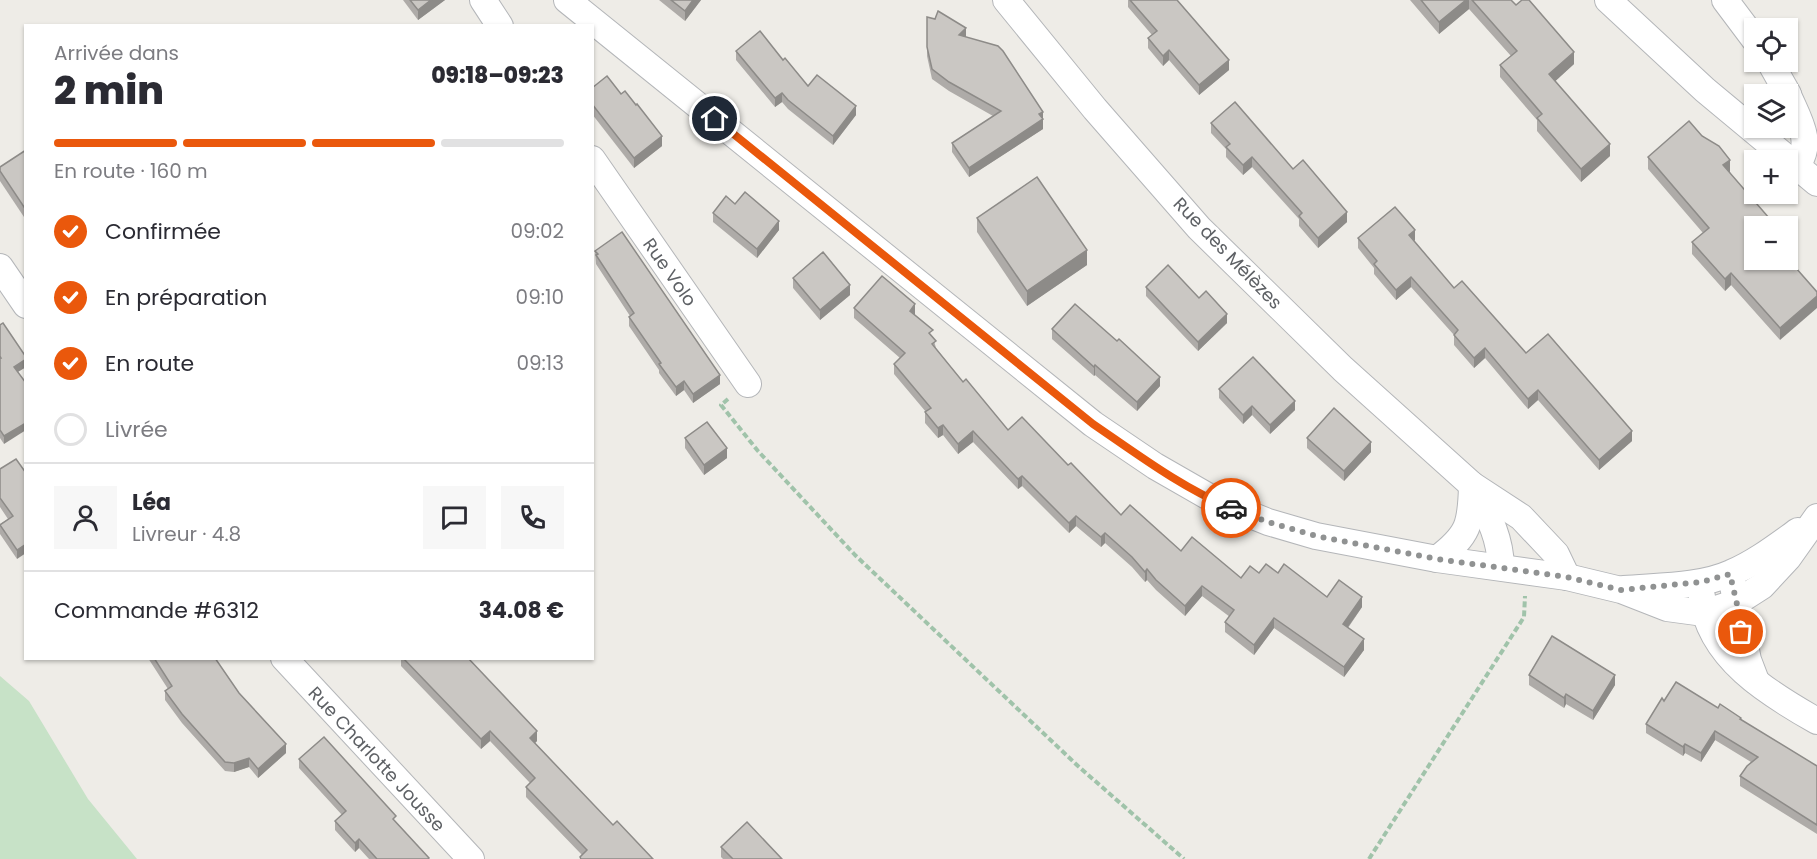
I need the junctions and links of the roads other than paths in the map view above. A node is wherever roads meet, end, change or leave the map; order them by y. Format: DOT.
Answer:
graph roads {
  1 [pos="483,0"];
  2 [pos="567,0"];
  3 [pos="1006,0"];
  4 [pos="1608,0"];
  5 [pos="1725,0"];
  6 [pos="499,24"];
  7 [pos="1744,25"];
  8 [pos="1798,119"];
  9 [pos="1777,150"];
  10 [pos="594,162"];
  11 [pos="1798,164"];
  12 [pos="1798,168"];
  13 [pos="1817,183"];
  14 [pos="0,267"];
  15 [pos="24,302"];
  16 [pos="748,384"];
  17 [pos="1472,485"];
  18 [pos="1816,518"];
  19 [pos="1437,559"];
  20 [pos="1501,567"];
  21 [pos="1730,574"];
  22 [pos="1567,577"];
  23 [pos="1701,582"];
  24 [pos="1621,590"];
  25 [pos="1737,602"];
  26 [pos="1704,613"];
  27 [pos="286,660"];
  28 [pos="1758,684"];
  29 [pos="1817,721"];
  30 [pos="471,859"];
  1 -- 6 [label="street"];
  2 -- 19 [label="street"];
  3 -- 17 [label="street, Rue des Mélèzes"];
  4 -- 9 [label="street"];
  5 -- 7 [label="street"];
  8 -- 11 [label="street"];
  10 -- 16 [label="street, Rue Volo"];
  12 -- 13 [label="street"];
  14 -- 15 [label="street"];
  17 -- 19 [label="street"];
  17 -- 20 [label="street, Rue des Mélèzes"];
  17 -- 22 [label="street, Rue des Mélèzes"];
  18 -- 21 [label="street"];
  18 -- 25 [label="street"];
  19 -- 20 [label="street"];
  20 -- 22 [label="street"];
  21 -- 23 [label="street"];
  21 -- 25 [label="street"];
  22 -- 24 [label="street"];
  23 -- 24 [label="street"];
  23 -- 26 [label="street"];
  24 -- 26 [label="street"];
  25 -- 26 [label="street"];
  25 -- 28 [label="street"];
  26 -- 28 [label="street"];
  27 -- 30 [label="street, Rue Charlotte Jousse"];
  28 -- 29 [label="street"];
}
